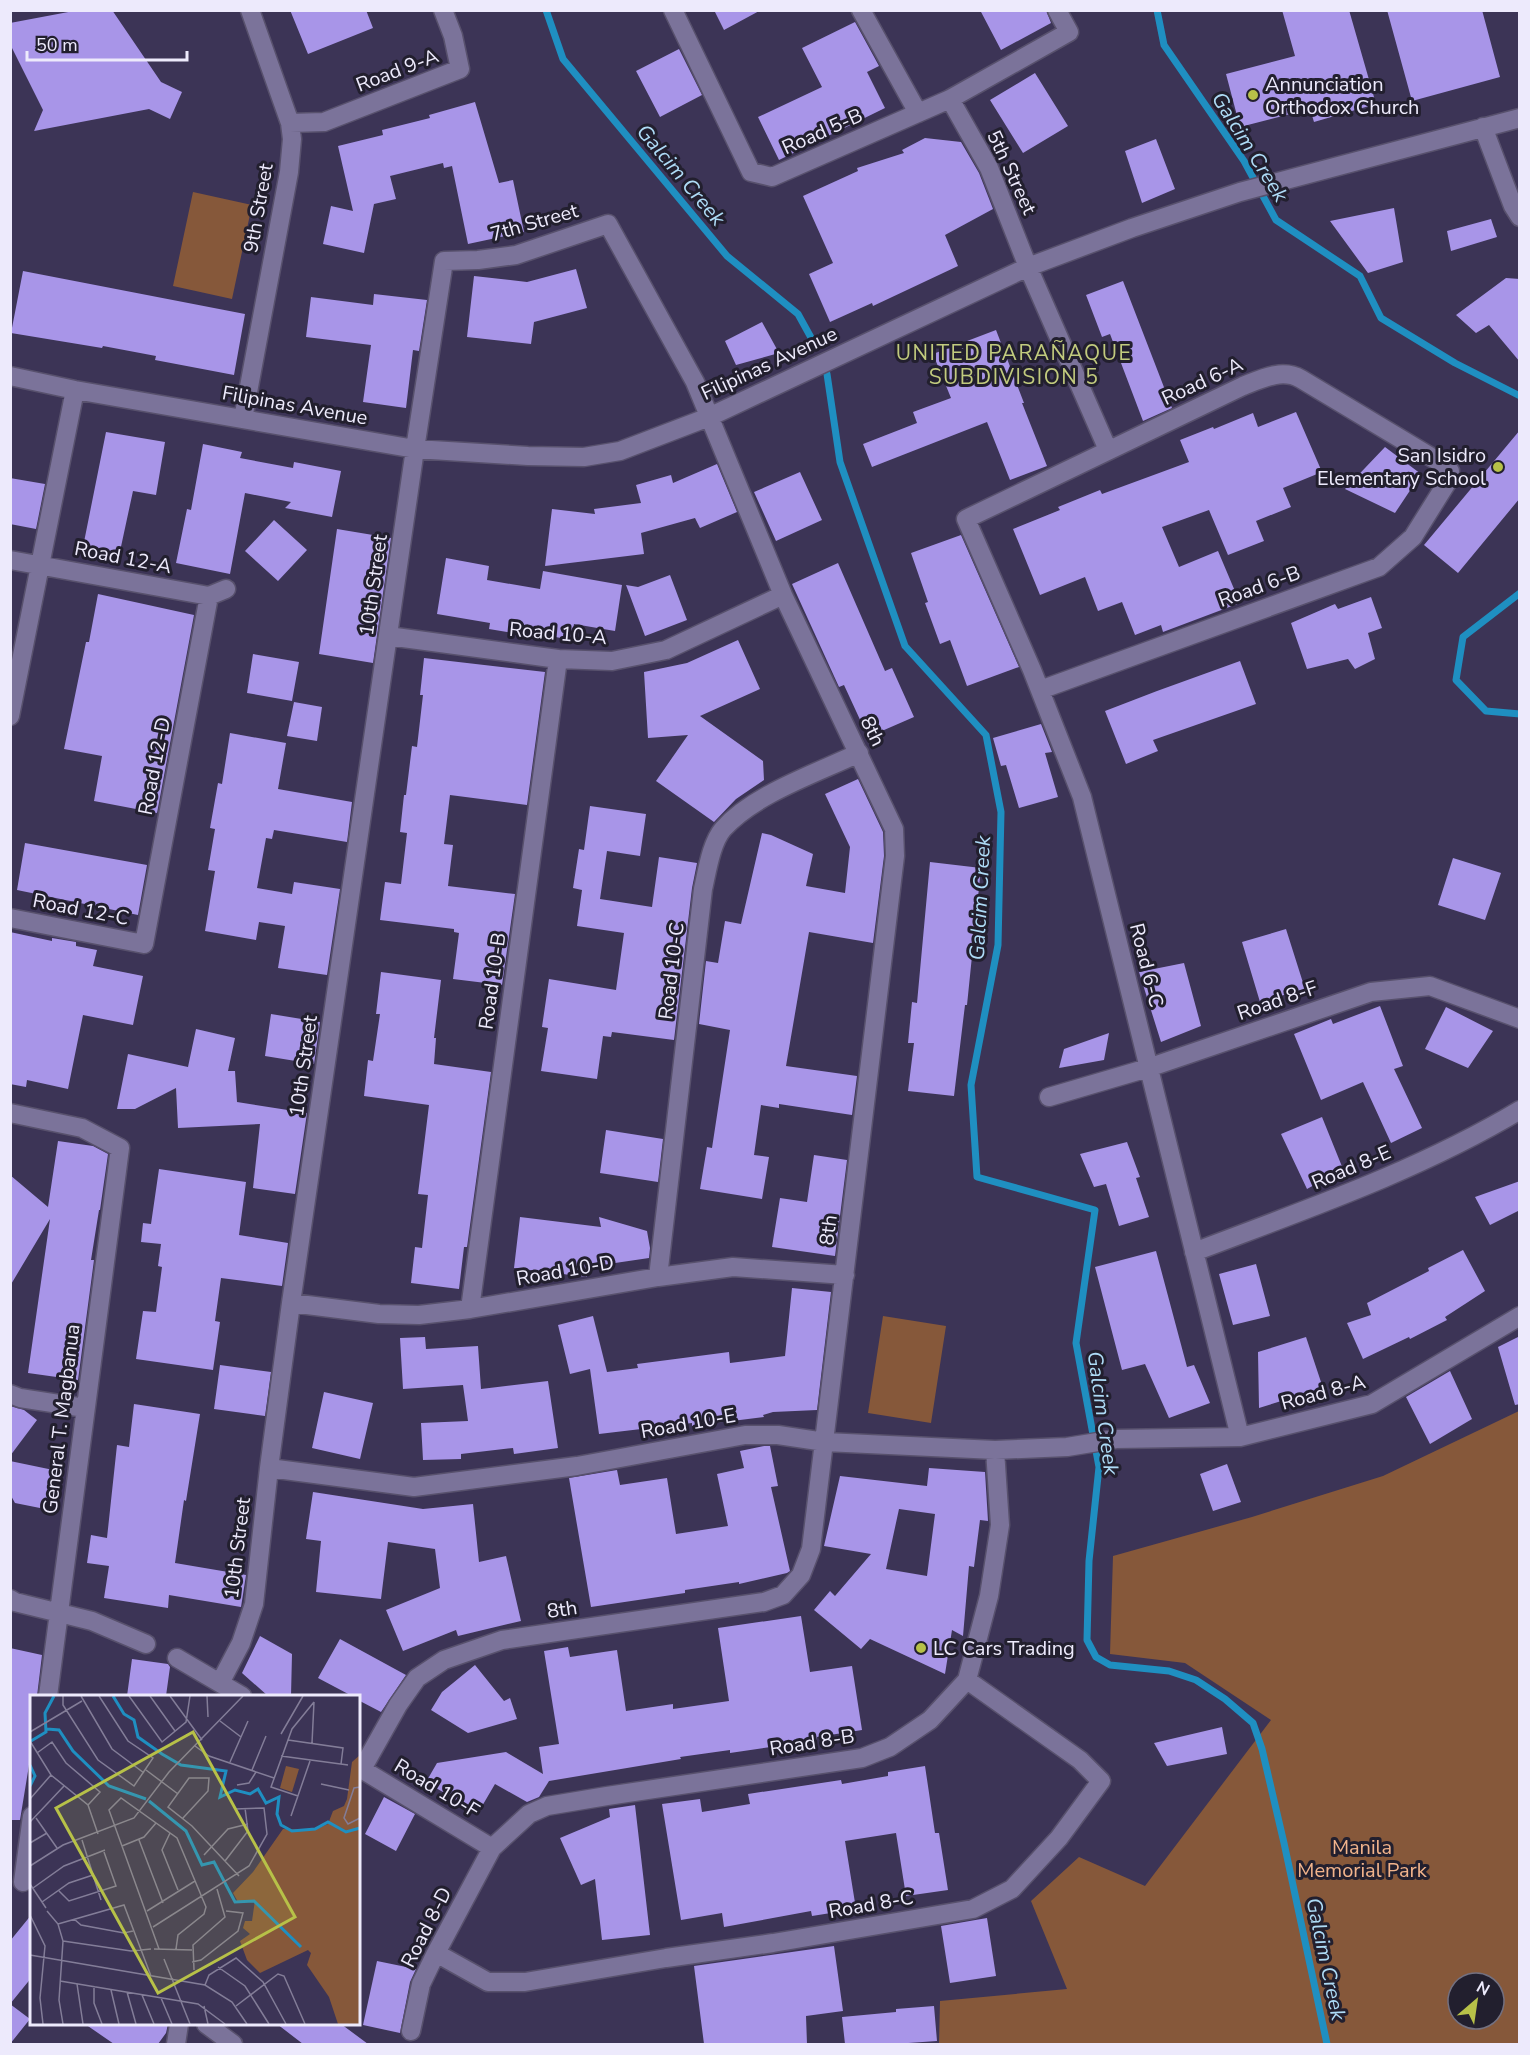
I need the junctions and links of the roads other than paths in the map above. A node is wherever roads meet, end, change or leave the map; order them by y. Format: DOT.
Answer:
graph roads {
  1 [pos="250,10"];
  2 [pos="442,10"];
  3 [pos="673,10"];
  4 [pos="861,10"];
  5 [pos="1057,10"];
  6 [pos="950,99"];
  7 [pos="918,113"];
  8 [pos="1520,118"];
  9 [pos="290,123"];
  10 [pos="1483,127"];
  11 [pos="1520,217"];
  12 [pos="1028,267"];
  13 [pos="10,376"];
  14 [pos="75,390"];
  15 [pos="709,417"];
  16 [pos="243,419"];
  17 [pos="415,449"];
  18 [pos="1108,450"];
  19 [pos="1450,471"];
  20 [pos="966,519"];
  21 [pos="10,560"];
  22 [pos="40,565"];
  23 [pos="226,589"];
  24 [pos="783,595"];
  25 [pos="209,596"];
  26 [pos="388,636"];
  27 [pos="558,659"];
  28 [pos="1040,690"];
  29 [pos="10,716"];
  30 [pos="859,753"];
  31 [pos="10,918"];
  32 [pos="144,944"];
  33 [pos="1520,1019"];
  34 [pos="1148,1068"];
  35 [pos="1049,1097"];
  36 [pos="1520,1110"];
  37 [pos="10,1113"];
  38 [pos="1194,1252"];
  39 [pos="845,1275"];
  40 [pos="658,1277"];
  41 [pos="291,1304"];
  42 [pos="470,1309"];
  43 [pos="1520,1316"];
  44 [pos="10,1394"];
  45 [pos="85,1408"];
  46 [pos="1240,1437"];
  47 [pos="1116,1439"];
  48 [pos="825,1442"];
  49 [pos="995,1450"];
  50 [pos="269,1468"];
  51 [pos="10,1599"];
  52 [pos="59,1612"];
  53 [pos="146,1644"];
  54 [pos="177,1658"];
  55 [pos="968,1680"];
  56 [pos="220,1683"];
  57 [pos="48,1695"];
  58 [pos="240,1695"];
  59 [pos="360,1768"];
  60 [pos="30,1829"];
  61 [pos="492,1848"];
  62 [pos="22,1881"];
  63 [pos="436,1953"];
  64 [pos="179,2025"];
  65 [pos="207,2025"];
  66 [pos="411,2031"];
  67 [pos="176,2044"];
  68 [pos="233,2044"];
  1 -- 9 [label="street, 9th Street"];
  2 -- 9 [label="street, Road 9-A"];
  3 -- 7 [label="street, Road 5-B"];
  4 -- 7 [label="street"];
  5 -- 6 [label="street, Road 5-B"];
  6 -- 7 [label="street, Road 5-B"];
  6 -- 12 [label="street, 5th Street"];
  8 -- 10 [label="street, Filipinas Avenue"];
  9 -- 16 [label="street, 9th Street"];
  10 -- 11 [label="street"];
  10 -- 12 [label="street, Filipinas Avenue"];
  12 -- 15 [label="street, Filipinas Avenue"];
  12 -- 18 [label="street, 5th Street"];
  13 -- 14 [label="street, Filipinas Avenue"];
  14 -- 16 [label="street, Filipinas Avenue"];
  14 -- 22 [label="street"];
  15 -- 17 [label="street, Filipinas Avenue"];
  15 -- 17 [label="street, 7th Street"];
  15 -- 24 [label="street, 8th"];
  16 -- 17 [label="street, Filipinas Avenue"];
  17 -- 26 [label="street, 10th Street"];
  18 -- 19 [label="street, Road 6-A"];
  18 -- 20 [label="street, Road 6-A"];
  19 -- 28 [label="street, Road 6-B"];
  20 -- 28 [label="street, Road 6-C"];
  21 -- 22 [label="street, Road 12-A"];
  22 -- 25 [label="street, Road 12-A"];
  22 -- 29 [label="street"];
  23 -- 25 [label="street"];
  24 -- 27 [label="street, Road 10-A"];
  24 -- 30 [label="street, 8th"];
  25 -- 32 [label="street, Road 12-D"];
  26 -- 27 [label="street, Road 10-A"];
  26 -- 41 [label="street, 10th Street"];
  27 -- 42 [label="street, Road 10-B"];
  28 -- 34 [label="street, Road 6-C"];
  30 -- 39 [label="street, 8th"];
  30 -- 40 [label="street, Road 10-C"];
  31 -- 32 [label="street, Road 12-C"];
  33 -- 34 [label="street, Road 8-F"];
  34 -- 35 [label="street, Road 8-F"];
  34 -- 38 [label="street, Road 6-C"];
  36 -- 38 [label="street, Road 8-E"];
  37 -- 45 [label="street, General T. Magbanua"];
  38 -- 46 [label="street, Road 6-C"];
  39 -- 40 [label="street, Road 10-D"];
  39 -- 48 [label="street, 8th"];
  40 -- 42 [label="street, Road 10-D"];
  41 -- 42 [label="street, Road 10-D"];
  41 -- 50 [label="street, 10th Street"];
  43 -- 46 [label="street, Road 8-A"];
  44 -- 45 [label="street"];
  45 -- 52 [label="street, General T. Magbanua"];
  46 -- 47 [label="street, Road 8-A"];
  47 -- 49 [label="street, Road 10-E"];
  48 -- 49 [label="street, Road 10-E"];
  48 -- 50 [label="street, Road 10-E"];
  48 -- 59 [label="street, 8th"];
  49 -- 55 [label="street, Road 8-B"];
  50 -- 56 [label="street, 10th Street"];
  51 -- 52 [label="street"];
  52 -- 53 [label="street"];
  52 -- 57 [label="street, General T. Magbanua"];
  54 -- 56 [label="street"];
  55 -- 61 [label="street, Road 8-B"];
  55 -- 63 [label="street, Road 8-C"];
  56 -- 58 [label="street"];
  59 -- 61 [label="street, Road 10-F"];
  60 -- 62 [label="street"];
  61 -- 63 [label="street, Road 8-D"];
  63 -- 66 [label="street, Road 8-D"];
  64 -- 67 [label="street"];
  65 -- 68 [label="street"];
}
